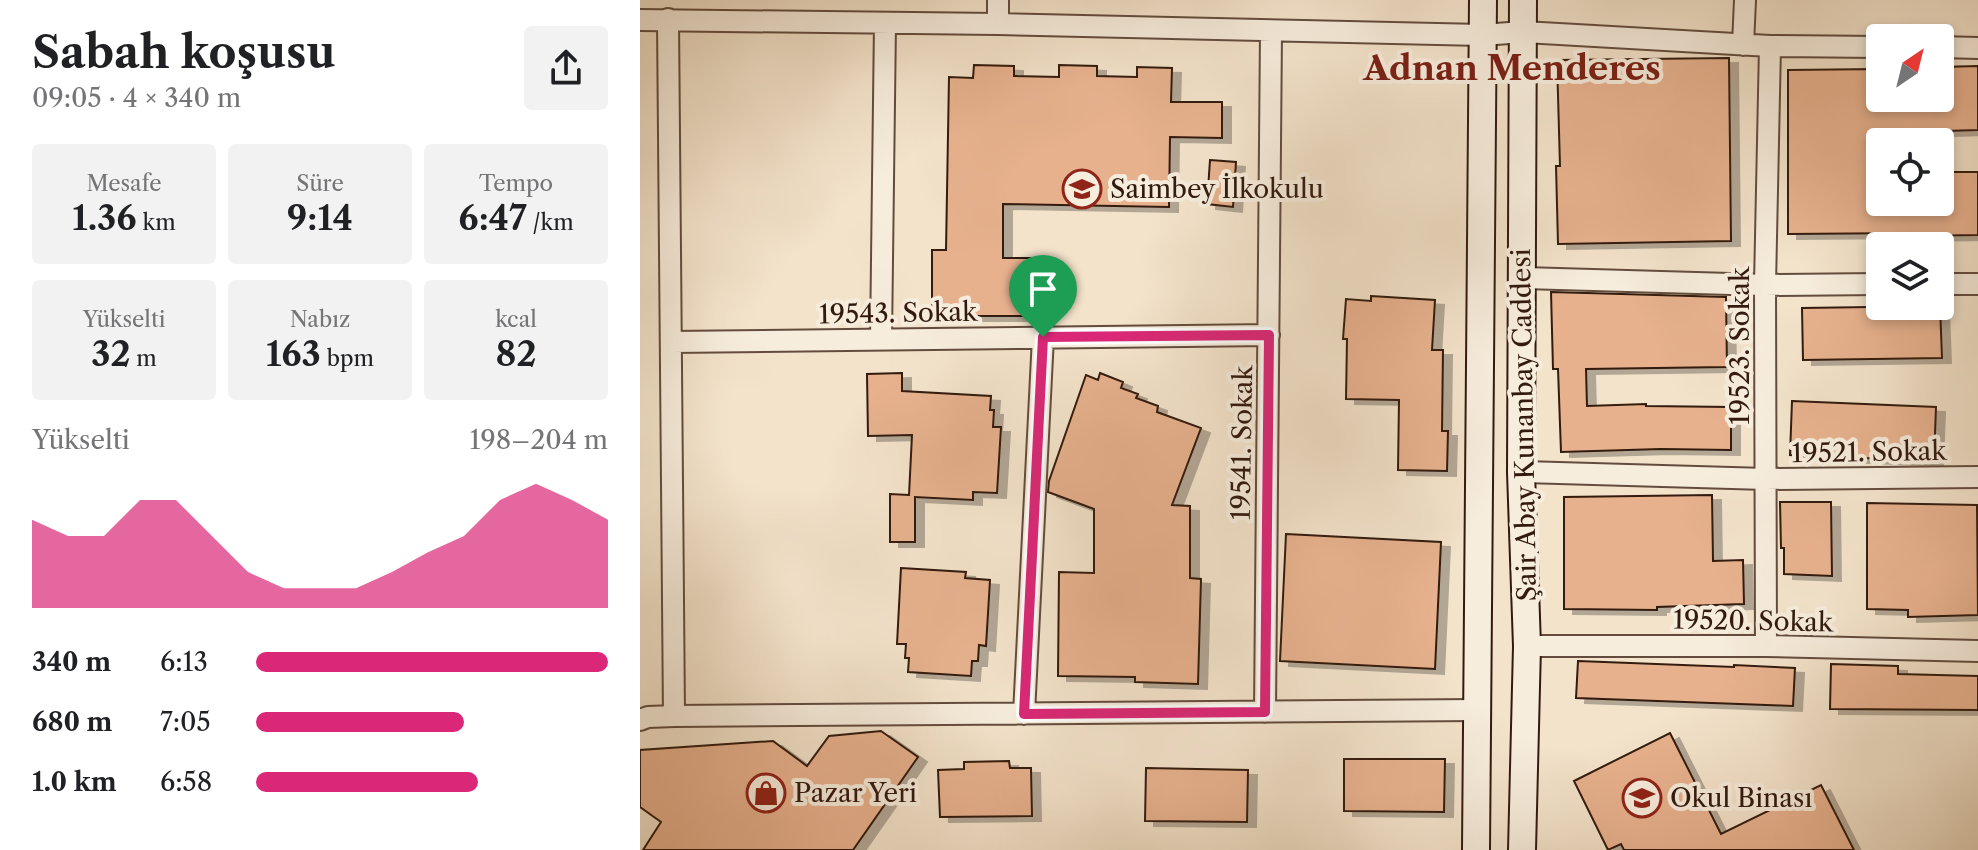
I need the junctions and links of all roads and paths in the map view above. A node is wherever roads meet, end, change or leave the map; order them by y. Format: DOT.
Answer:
graph roads {
  1 [pos="998,0"];
  2 [pos="1483,0"];
  3 [pos="1523,0"];
  4 [pos="1745,0"];
  5 [pos="668,19"];
  6 [pos="640,20"];
  7 [pos="885,23"];
  8 [pos="998,24"];
  9 [pos="1271,31"];
  10 [pos="1523,32"];
  11 [pos="1482,35"];
  12 [pos="1743,45"];
  13 [pos="1770,46"];
  14 [pos="1866,47"];
  15 [pos="1954,47"];
  16 [pos="1978,48"];
  17 [pos="1521,278"];
  18 [pos="1866,284"];
  19 [pos="1954,284"];
  20 [pos="1978,284"];
  21 [pos="1765,285"];
  22 [pos="1269,335"];
  23 [pos="1043,337"];
  24 [pos="881,339"];
  25 [pos="671,342"];
  26 [pos="1521,472"];
  27 [pos="1978,477"];
  28 [pos="1766,479"];
  29 [pos="1527,646"];
  30 [pos="1766,646"];
  31 [pos="1978,651"];
  32 [pos="1478,710"];
  33 [pos="1265,712"];
  34 [pos="1024,714"];
  35 [pos="674,716"];
  36 [pos="640,720"];
  37 [pos="1476,850"];
  38 [pos="1522,850"];
  1 -- 8 [label="street"];
  2 -- 11 [label="street, Şair Abay Kunanbay Caddesi"];
  3 -- 10 [label="street, Şair Abay Kunanbay Caddesi"];
  4 -- 12 [label="street"];
  5 -- 6 [label="street"];
  5 -- 7 [label="street"];
  5 -- 25 [label="street"];
  7 -- 8 [label="street"];
  7 -- 24 [label="street"];
  8 -- 9 [label="street"];
  9 -- 11 [label="street"];
  9 -- 22 [label="street, 19541. Sokak"];
  10 -- 11 [label="street"];
  10 -- 12 [label="street"];
  10 -- 17 [label="street, Şair Abay Kunanbay Caddesi"];
  11 -- 32 [label="street, Şair Abay Kunanbay Caddesi"];
  12 -- 13 [label="street"];
  13 -- 14 [label="street"];
  13 -- 21 [label="street, 19523. Sokak"];
  15 -- 16 [label="street"];
  17 -- 21 [label="street"];
  17 -- 26 [label="street, Şair Abay Kunanbay Caddesi"];
  18 -- 21 [label="street"];
  19 -- 20 [label="street"];
  21 -- 28 [label="street, 19523. Sokak"];
  22 -- 23 [label="street, 19543. Sokak"];
  22 -- 33 [label="street, 19541. Sokak"];
  23 -- 24 [label="street, 19543. Sokak"];
  23 -- 34 [label="street"];
  24 -- 25 [label="street, 19543. Sokak"];
  25 -- 35 [label="street"];
  26 -- 28 [label="street, 19521. Sokak"];
  26 -- 29 [label="street, Şair Abay Kunanbay Caddesi"];
  27 -- 28 [label="street, 19521. Sokak"];
  28 -- 30 [label="street, 19523. Sokak"];
  29 -- 30 [label="street, 19520. Sokak"];
  29 -- 38 [label="street, Şair Abay Kunanbay Caddesi"];
  30 -- 31 [label="street, 19520. Sokak"];
  32 -- 33 [label="street"];
  32 -- 37 [label="street, Şair Abay Kunanbay Caddesi"];
  33 -- 34 [label="street"];
  34 -- 35 [label="street"];
  35 -- 36 [label="street"];
}
